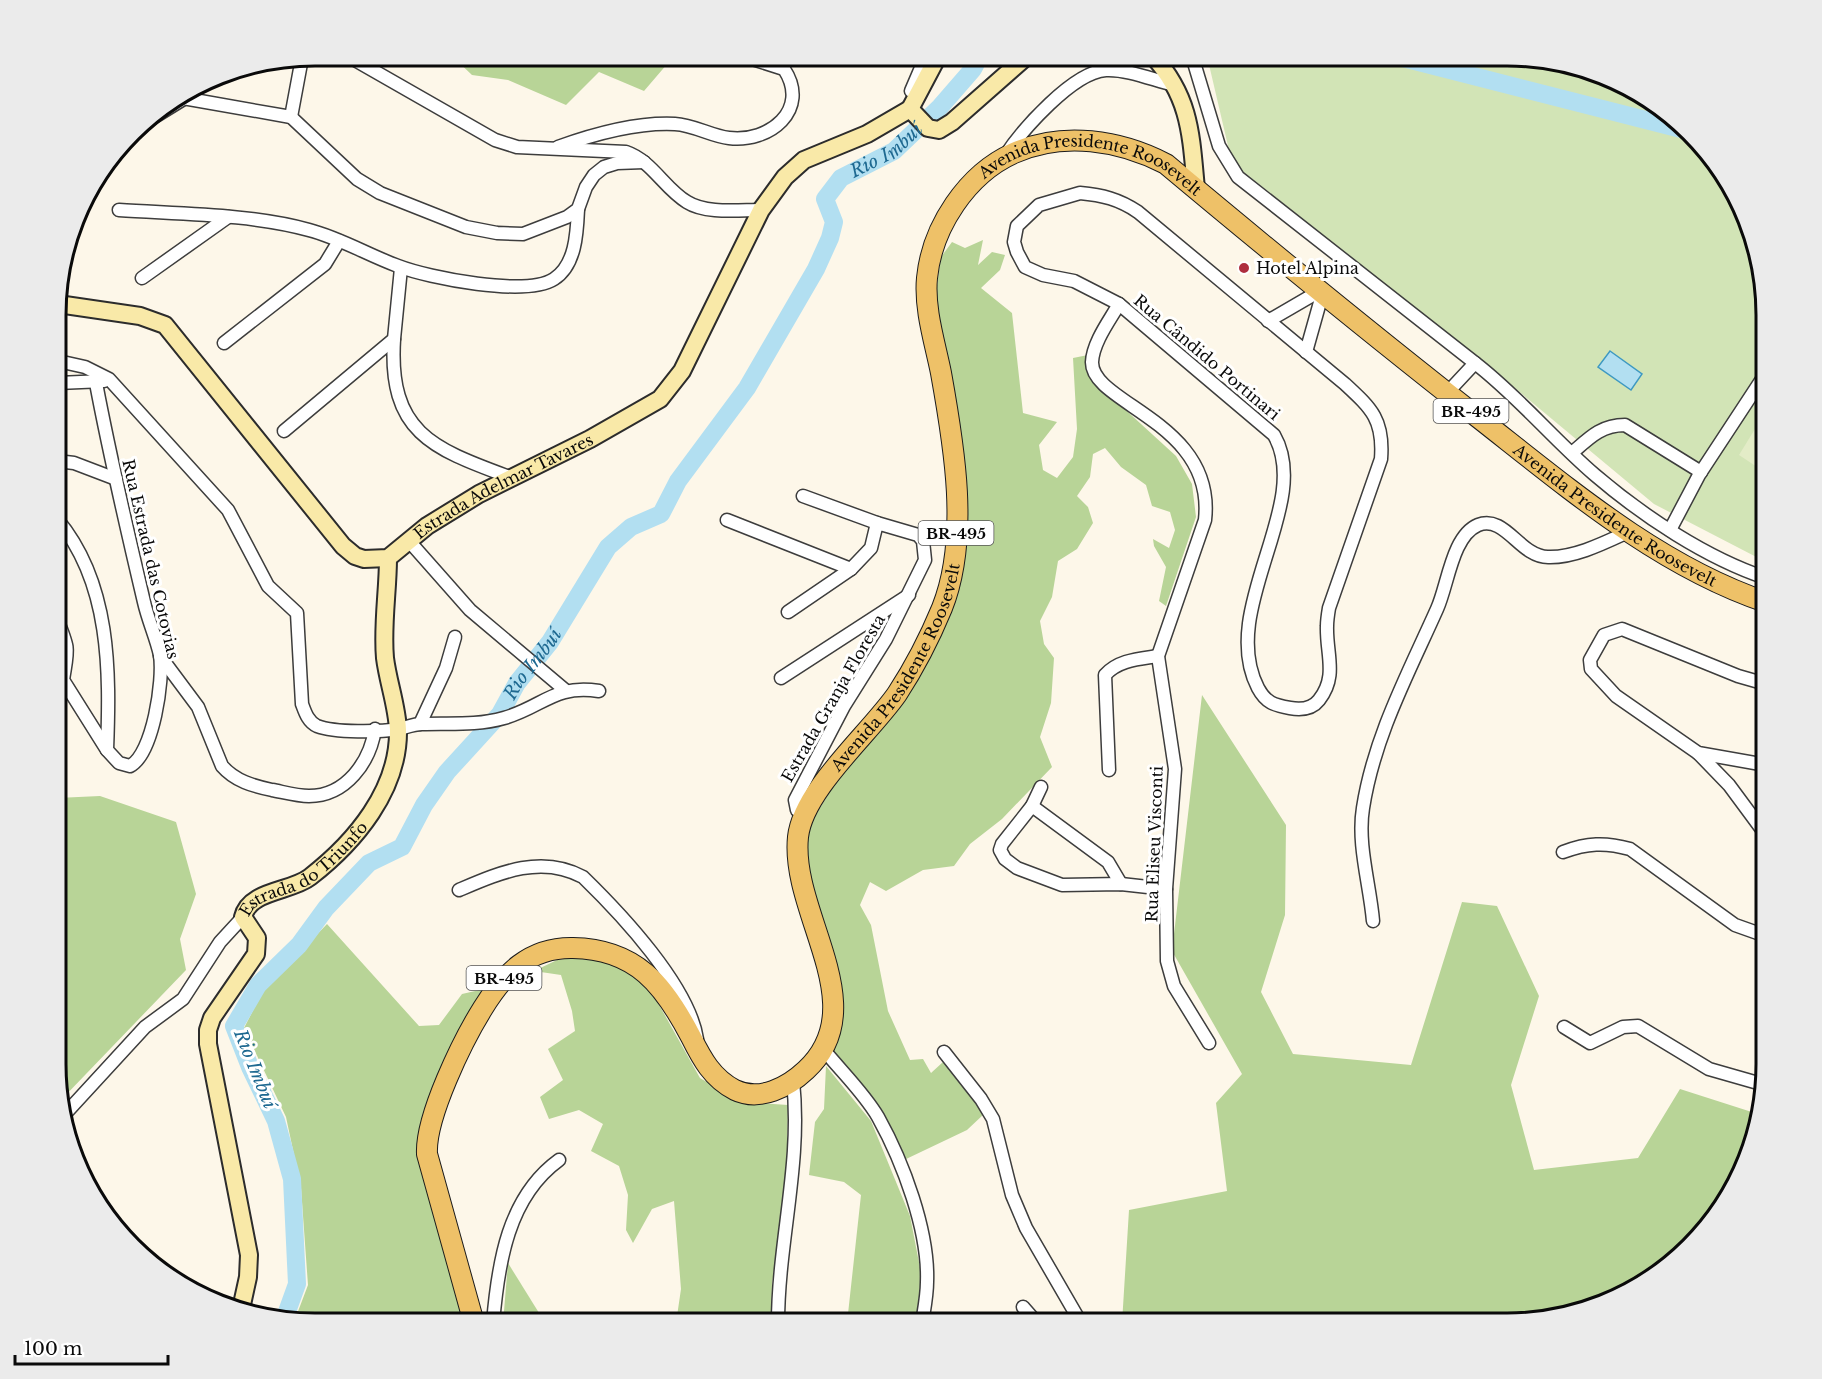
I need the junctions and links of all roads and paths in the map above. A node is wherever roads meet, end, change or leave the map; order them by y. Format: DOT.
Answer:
graph roads {
  1 [pos="366,66"];
  2 [pos="775,66"];
  3 [pos="922,66"];
  4 [pos="935,66"];
  5 [pos="1016,66"];
  6 [pos="1160,66"];
  7 [pos="1195,66"];
  8 [pos="300,67"];
  9 [pos="1174,86"];
  10 [pos="191,99"];
  11 [pos="291,117"];
  12 [pos="918,118"];
  13 [pos="548,150"];
  14 [pos="1005,157"];
  15 [pos="644,162"];
  16 [pos="1196,189"];
  17 [pos="578,208"];
  18 [pos="119,210"];
  19 [pos="761,210"];
  20 [pos="228,217"];
  21 [pos="339,241"];
  22 [pos="401,268"];
  23 [pos="142,278"];
  24 [pos="1320,294"];
  25 [pos="1119,304"];
  26 [pos="67,305"];
  27 [pos="1268,321"];
  28 [pos="394,339"];
  29 [pos="224,343"];
  30 [pos="1306,352"];
  31 [pos="66,363"];
  32 [pos="1474,363"];
  33 [pos="109,379"];
  34 [pos="66,383"];
  35 [pos="96,383"];
  36 [pos="1756,388"];
  37 [pos="1447,393"];
  38 [pos="285,431"];
  39 [pos="1572,453"];
  40 [pos="66,462"];
  41 [pos="1701,472"];
  42 [pos="512,478"];
  43 [pos="116,479"];
  44 [pos="802,496"];
  45 [pos="727,520"];
  46 [pos="878,523"];
  47 [pos="1670,530"];
  48 [pos="1630,531"];
  49 [pos="66,533"];
  50 [pos="409,541"];
  51 [pos="388,558"];
  52 [pos="850,569"];
  53 [pos="1756,573"];
  54 [pos="910,594"];
  55 [pos="1756,598"];
  56 [pos="788,612"];
  57 [pos="455,637"];
  58 [pos="66,642"];
  59 [pos="160,656"];
  60 [pos="1158,656"];
  61 [pos="66,664"];
  62 [pos="781,678"];
  63 [pos="1756,681"];
  64 [pos="565,690"];
  65 [pos="599,691"];
  66 [pos="66,692"];
  67 [pos="420,724"];
  68 [pos="375,729"];
  69 [pos="398,729"];
  70 [pos="107,750"];
  71 [pos="1698,753"];
  72 [pos="1756,763"];
  73 [pos="1109,770"];
  74 [pos="1041,787"];
  75 [pos="1032,806"];
  76 [pos="805,814"];
  77 [pos="1756,821"];
  78 [pos="1563,852"];
  79 [pos="1121,884"];
  80 [pos="1167,889"];
  81 [pos="459,890"];
  82 [pos="243,917"];
  83 [pos="1373,921"];
  84 [pos="1756,932"];
  85 [pos="1564,1027"];
  86 [pos="1209,1043"];
  87 [pos="824,1050"];
  88 [pos="699,1052"];
  89 [pos="944,1052"];
  90 [pos="793,1081"];
  91 [pos="1755,1082"];
  92 [pos="70,1108"];
  93 [pos="559,1160"];
  94 [pos="243,1302"];
  95 [pos="1023,1307"];
  96 [pos="471,1313"];
  97 [pos="494,1313"];
  98 [pos="778,1313"];
  99 [pos="923,1313"];
  100 [pos="1028,1313"];
  101 [pos="1075,1313"];
  1 -- 13 [label="street"];
  2 -- 13 [label="street"];
  3 -- 12 [label="street"];
  4 -- 12 [label="street"];
  5 -- 12 [label="street, Estrada Adelmar Tavares"];
  6 -- 9 [label="street"];
  7 -- 32 [label="street"];
  8 -- 11 [label="street"];
  9 -- 14 [label="street"];
  9 -- 16 [label="street"];
  10 -- 11 [label="street"];
  11 -- 17 [label="street"];
  12 -- 19 [label="street, Estrada Adelmar Tavares"];
  13 -- 15 [label="street"];
  14 -- 16 [label="main road, Avenida Presidente Roosevelt / BR-495"];
  14 -- 76 [label="main road, Avenida Presidente Roosevelt / BR-495"];
  15 -- 17 [label="street"];
  15 -- 19 [label="street"];
  16 -- 24 [label="main road, Avenida Presidente Roosevelt / BR-495"];
  17 -- 22 [label="street"];
  18 -- 20 [label="street"];
  19 -- 42 [label="street, Estrada Adelmar Tavares"];
  20 -- 21 [label="street"];
  20 -- 23 [label="street"];
  21 -- 22 [label="street"];
  21 -- 29 [label="street"];
  22 -- 28 [label="street"];
  24 -- 27 [label="street"];
  24 -- 30 [label="street"];
  24 -- 37 [label="main road, Avenida Presidente Roosevelt / BR-495"];
  25 -- 27 [label="street, Rua Cândido Portinari"];
  25 -- 30 [label="street, Rua Cândido Portinari"];
  25 -- 60 [label="street, Rua Eliseu Visconti"];
  26 -- 51 [label="street"];
  27 -- 30 [label="street, Rua Cândido Portinari"];
  28 -- 38 [label="street"];
  28 -- 42 [label="street"];
  31 -- 33 [label="street"];
  32 -- 37 [label="street"];
  32 -- 39 [label="street"];
  33 -- 35 [label="street"];
  33 -- 68 [label="street"];
  34 -- 35 [label="street"];
  35 -- 43 [label="street, Rua Estrada das Cotovias"];
  36 -- 41 [label="street"];
  37 -- 48 [label="main road, Avenida Presidente Roosevelt / BR-495"];
  39 -- 41 [label="street"];
  39 -- 47 [label="street"];
  40 -- 43 [label="street"];
  41 -- 47 [label="street"];
  42 -- 50 [label="street, Estrada Adelmar Tavares"];
  43 -- 59 [label="street, Rua Estrada das Cotovias"];
  44 -- 46 [label="street"];
  45 -- 52 [label="street"];
  46 -- 52 [label="street"];
  46 -- 54 [label="street"];
  47 -- 53 [label="street"];
  48 -- 55 [label="main road, Avenida Presidente Roosevelt / BR-495"];
  48 -- 83 [label="street"];
  49 -- 70 [label="street"];
  50 -- 51 [label="street, Estrada Adelmar Tavares"];
  50 -- 64 [label="street"];
  51 -- 69 [label="street, Estrada do Triunfo"];
  52 -- 56 [label="street"];
  54 -- 62 [label="street"];
  54 -- 76 [label="street, Estrada Granja Floresta"];
  57 -- 67 [label="street"];
  58 -- 61 [label="street"];
  59 -- 68 [label="street"];
  59 -- 70 [label="street, Rua Estrada das Cotovias"];
  60 -- 73 [label="street"];
  60 -- 80 [label="street, Rua Eliseu Visconti"];
  63 -- 71 [label="street"];
  64 -- 65 [label="street"];
  64 -- 67 [label="street"];
  66 -- 70 [label="street"];
  67 -- 69 [label="street"];
  68 -- 69 [label="street"];
  69 -- 82 [label="street, Estrada do Triunfo"];
  71 -- 72 [label="street"];
  71 -- 77 [label="street"];
  74 -- 75 [label="street"];
  75 -- 79 [label="street"];
  75 -- 79 [label="street"];
  76 -- 87 [label="main road, Avenida Presidente Roosevelt / BR-495"];
  78 -- 84 [label="street"];
  79 -- 80 [label="street"];
  80 -- 86 [label="street, Rua Eliseu Visconti"];
  81 -- 88 [label="street"];
  82 -- 92 [label="street"];
  82 -- 94 [label="street, Estrada do Triunfo"];
  85 -- 91 [label="street"];
  87 -- 90 [label="main road, Avenida Presidente Roosevelt / BR-495"];
  87 -- 99 [label="street"];
  88 -- 90 [label="main road, BR-495"];
  88 -- 96 [label="main road, BR-495"];
  89 -- 101 [label="street"];
  90 -- 98 [label="street"];
  93 -- 97 [label="street"];
  95 -- 100 [label="street"];
}
